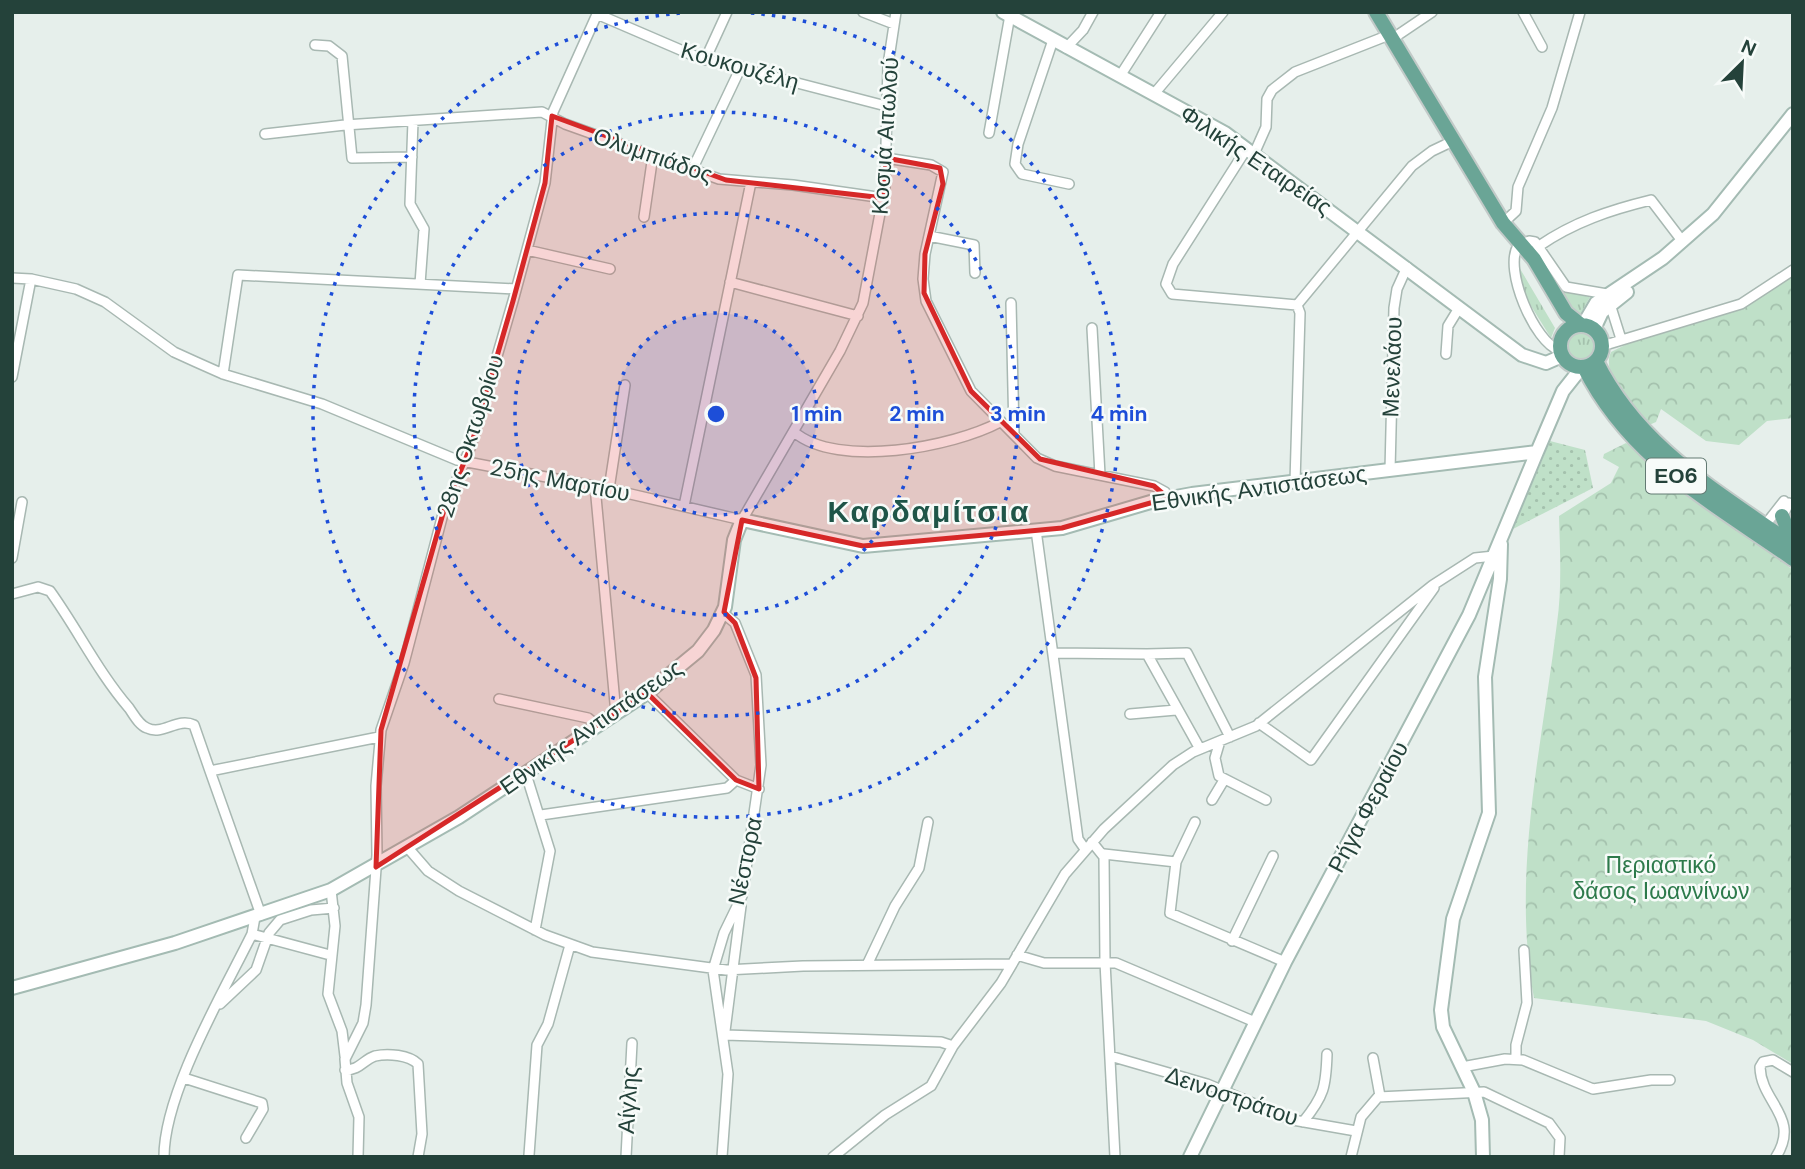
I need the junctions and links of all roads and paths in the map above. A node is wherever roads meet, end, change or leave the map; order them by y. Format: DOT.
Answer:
graph roads {
  1 [pos="727,12"];
  2 [pos="863,12"];
  3 [pos="896,12"];
  4 [pos="1093,12"];
  5 [pos="1161,12"];
  6 [pos="1223,12"];
  7 [pos="1376,12"];
  8 [pos="1432,12"];
  9 [pos="1523,12"];
  10 [pos="1580,12"];
  11 [pos="598,13"];
  12 [pos="1007,14"];
  13 [pos="894,24"];
  14 [pos="1390,37"];
  15 [pos="1054,40"];
  16 [pos="314,45"];
  17 [pos="1542,47"];
  18 [pos="1066,48"];
  19 [pos="705,60"];
  20 [pos="741,67"];
  21 [pos="1120,76"];
  22 [pos="1154,94"];
  23 [pos="886,106"];
  24 [pos="1793,114"];
  25 [pos="552,116"];
  26 [pos="413,121"];
  27 [pos="348,124"];
  28 [pos="989,133"];
  29 [pos="265,134"];
  30 [pos="1453,141"];
  31 [pos="1250,151"];
  32 [pos="653,155"];
  33 [pos="411,157"];
  34 [pos="886,158"];
  35 [pos="692,170"];
  36 [pos="751,182"];
  37 [pos="1069,184"];
  38 [pos="884,198"];
  39 [pos="644,217"];
  40 [pos="1503,223"];
  41 [pos="1359,232"];
  42 [pos="929,236"];
  43 [pos="1683,242"];
  44 [pos="1520,245"];
  45 [pos="1539,246"];
  46 [pos="527,250"];
  47 [pos="1407,267"];
  48 [pos="610,269"];
  49 [pos="1793,270"];
  50 [pos="975,273"];
  51 [pos="12,278"];
  52 [pos="31,279"];
  53 [pos="730,282"];
  54 [pos="420,284"];
  55 [pos="516,289"];
  56 [pos="1609,299"];
  57 [pos="1011,303"];
  58 [pos="1297,306"];
  59 [pos="1459,308"];
  60 [pos="858,316"];
  61 [pos="1586,326"];
  62 [pos="1092,328"];
  63 [pos="1620,339"];
  64 [pos="1602,346"];
  65 [pos="1562,350"];
  66 [pos="1446,354"];
  67 [pos="1588,365"];
  68 [pos="223,374"];
  69 [pos="12,377"];
  70 [pos="625,385"];
  71 [pos="1563,391"];
  72 [pos="1000,422"];
  73 [pos="794,432"];
  74 [pos="1014,433"];
  75 [pos="1537,452"];
  76 [pos="464,462"];
  77 [pos="1390,470"];
  78 [pos="1100,475"];
  79 [pos="1295,482"];
  80 [pos="595,486"];
  81 [pos="610,489"];
  82 [pos="1168,498"];
  83 [pos="22,502"];
  84 [pos="684,506"];
  85 [pos="1785,506"];
  86 [pos="743,520"];
  87 [pos="1036,530"];
  88 [pos="1766,533"];
  89 [pos="1501,537"];
  90 [pos="1793,543"];
  91 [pos="1494,556"];
  92 [pos="12,558"];
  93 [pos="1793,559"];
  94 [pos="1433,585"];
  95 [pos="12,594"];
  96 [pos="723,613"];
  97 [pos="1054,653"];
  98 [pos="1147,654"];
  99 [pos="648,693"];
  100 [pos="499,699"];
  101 [pos="1176,710"];
  102 [pos="616,714"];
  103 [pos="1130,714"];
  104 [pos="1259,723"];
  105 [pos="598,726"];
  106 [pos="379,737"];
  107 [pos="1230,737"];
  108 [pos="1220,741"];
  109 [pos="1200,749"];
  110 [pos="210,771"];
  111 [pos="526,774"];
  112 [pos="736,780"];
  113 [pos="1224,780"];
  114 [pos="759,789"];
  115 [pos="1212,800"];
  116 [pos="1266,800"];
  117 [pos="541,814"];
  118 [pos="928,822"];
  119 [pos="1195,822"];
  120 [pos="1088,846"];
  121 [pos="408,848"];
  122 [pos="1104,855"];
  123 [pos="1273,856"];
  124 [pos="1176,862"];
  125 [pos="376,867"];
  126 [pos="331,890"];
  127 [pos="742,897"];
  128 [pos="334,908"];
  129 [pos="258,916"];
  130 [pos="535,930"];
  131 [pos="252,934"];
  132 [pos="267,939"];
  133 [pos="1232,941"];
  134 [pos="570,945"];
  135 [pos="1524,950"];
  136 [pos="330,955"];
  137 [pos="1017,955"];
  138 [pos="1105,962"];
  139 [pos="1285,962"];
  140 [pos="1012,964"];
  141 [pos="867,965"];
  142 [pos="713,970"];
  143 [pos="733,970"];
  144 [pos="12,988"];
  145 [pos="217,1005"];
  146 [pos="1255,1022"];
  147 [pos="724,1034"];
  148 [pos="632,1043"];
  149 [pos="953,1046"];
  150 [pos="1327,1054"];
  151 [pos="1110,1055"];
  152 [pos="1373,1058"];
  153 [pos="345,1059"];
  154 [pos="1516,1059"];
  155 [pos="1462,1067"];
  156 [pos="345,1070"];
  157 [pos="1793,1072"];
  158 [pos="184,1078"];
  159 [pos="1670,1080"];
  160 [pos="1224,1090"];
  161 [pos="1474,1092"];
  162 [pos="1379,1096"];
  163 [pos="1303,1122"];
  164 [pos="1356,1131"];
  165 [pos="246,1138"];
  166 [pos="529,1155"];
  167 [pos="164,1157"];
  168 [pos="358,1157"];
  169 [pos="418,1157"];
  170 [pos="626,1157"];
  171 [pos="722,1157"];
  172 [pos="833,1157"];
  173 [pos="1115,1157"];
  174 [pos="1190,1157"];
  175 [pos="1351,1157"];
  176 [pos="1483,1157"];
  177 [pos="1559,1157"];
  178 [pos="1776,1157"];
  1 -- 19 [label="street"];
  2 -- 13 [label="street"];
  3 -- 13 [label="street, Κοσμά Αιτωλού"];
  4 -- 18 [label="street"];
  5 -- 21 [label="street"];
  6 -- 22 [label="street"];
  7 -- 14 [label="main road"];
  8 -- 14 [label="street"];
  9 -- 17 [label="street"];
  10 -- 40 [label="street"];
  11 -- 19 [label="street, Κουκουζέλη"];
  11 -- 25 [label="street, 28ης Οκτωβρίου"];
  12 -- 15 [label="street, Φιλικής Εταιρείας"];
  12 -- 28 [label="street"];
  13 -- 23 [label="street, Κοσμά Αιτωλού"];
  14 -- 30 [label="main road"];
  14 -- 31 [label="street"];
  15 -- 18 [label="street, Φιλικής Εταιρείας"];
  15 -- 37 [label="street"];
  16 -- 27 [label="street"];
  18 -- 21 [label="street, Φιλικής Εταιρείας"];
  19 -- 20 [label="street, Κουκουζέλη"];
  20 -- 23 [label="street, Κουκουζέλη"];
  20 -- 35 [label="street"];
  21 -- 22 [label="street, Φιλικής Εταιρείας"];
  22 -- 31 [label="street, Φιλικής Εταιρείας"];
  23 -- 34 [label="street, Κοσμά Αιτωλού"];
  24 -- 43 [label="street"];
  25 -- 26 [label="street"];
  25 -- 32 [label="street, Ολυμπιάδος"];
  25 -- 46 [label="street, 28ης Οκτωβρίου"];
  26 -- 27 [label="street"];
  26 -- 33 [label="street"];
  27 -- 29 [label="street"];
  27 -- 33 [label="street"];
  30 -- 40 [label="main road"];
  30 -- 41 [label="street"];
  31 -- 41 [label="street, Φιλικής Εταιρείας"];
  31 -- 58 [label="street"];
  32 -- 35 [label="street, Ολυμπιάδος"];
  32 -- 39 [label="street"];
  33 -- 54 [label="street"];
  34 -- 38 [label="street, Κοσμά Αιτωλού"];
  34 -- 42 [label="street"];
  35 -- 36 [label="street, Ολυμπιάδος"];
  36 -- 38 [label="street, Ολυμπιάδος"];
  36 -- 53 [label="street"];
  38 -- 60 [label="street, Κοσμά Αιτωλού"];
  40 -- 44 [label="main road"];
  41 -- 47 [label="street, Φιλικής Εταιρείας"];
  41 -- 58 [label="street"];
  42 -- 50 [label="street"];
  42 -- 72 [label="street"];
  43 -- 45 [label="street"];
  43 -- 56 [label="street"];
  44 -- 45 [label="street"];
  44 -- 61 [label="main road"];
  44 -- 65 [label="main road"];
  44 -- 65 [label="street"];
  45 -- 56 [label="street"];
  46 -- 48 [label="street"];
  46 -- 55 [label="street, 28ης Οκτωβρίου"];
  47 -- 59 [label="street, Φιλικής Εταιρείας"];
  47 -- 77 [label="street, Μενελάου"];
  49 -- 63 [label="street"];
  51 -- 52 [label="street, 25ης Μαρτίου"];
  52 -- 68 [label="street, 25ης Μαρτίου"];
  52 -- 69 [label="street"];
  53 -- 60 [label="street"];
  53 -- 84 [label="street"];
  54 -- 55 [label="street"];
  54 -- 68 [label="street"];
  55 -- 76 [label="street, 28ης Οκτωβρίου"];
  56 -- 61 [label="street"];
  56 -- 63 [label="street"];
  57 -- 74 [label="street"];
  58 -- 79 [label="street"];
  59 -- 65 [label="street, Φιλικής Εταιρείας"];
  59 -- 66 [label="street"];
  60 -- 73 [label="street, Κοσμά Αιτωλού"];
  61 -- 64 [label="main road"];
  61 -- 65 [label="main road"];
  62 -- 78 [label="street"];
  63 -- 64 [label="street"];
  64 -- 67 [label="main road"];
  65 -- 67 [label="main road"];
  65 -- 71 [label="street"];
  67 -- 71 [label="street"];
  67 -- 88 [label="main road, ΕΟ6"];
  68 -- 76 [label="street, 25ης Μαρτίου"];
  70 -- 81 [label="street"];
  71 -- 75 [label="street"];
  72 -- 73 [label="street"];
  72 -- 74 [label="street"];
  73 -- 86 [label="street, Κοσμά Αιτωλού"];
  74 -- 78 [label="street"];
  75 -- 77 [label="street, Εθνικής Αντιστάσεως"];
  75 -- 89 [label="street, Ρήγα Φεραίου"];
  76 -- 80 [label="street, 25ης Μαρτίου"];
  76 -- 106 [label="street, 28ης Οκτωβρίου"];
  77 -- 79 [label="street, Εθνικής Αντιστάσεως"];
  78 -- 82 [label="street"];
  79 -- 82 [label="street, Εθνικής Αντιστάσεως"];
  80 -- 81 [label="street, 25ης Μαρτίου"];
  80 -- 102 [label="street"];
  81 -- 84 [label="street, 25ης Μαρτίου"];
  82 -- 87 [label="street, Εθνικής Αντιστάσεως"];
  83 -- 92 [label="street"];
  84 -- 86 [label="street, 25ης Μαρτίου"];
  85 -- 88 [label="street"];
  85 -- 88 [label="street"];
  85 -- 90 [label="main road"];
  86 -- 87 [label="street, Εθνικής Αντιστάσεως"];
  86 -- 96 [label="street, Εθνικής Αντιστάσεως"];
  87 -- 97 [label="street"];
  88 -- 90 [label="main road, ΕΟ6"];
  88 -- 93 [label="main road, ΕΟ6"];
  89 -- 91 [label="street, Ρήγα Φεραίου"];
  89 -- 155 [label="street"];
  91 -- 94 [label="street"];
  91 -- 139 [label="street, Ρήγα Φεραίου"];
  94 -- 104 [label="street"];
  94 -- 104 [label="street"];
  95 -- 110 [label="street"];
  96 -- 99 [label="street, Εθνικής Αντιστάσεως"];
  96 -- 114 [label="street, Νέστορα"];
  97 -- 98 [label="street"];
  97 -- 120 [label="street"];
  98 -- 101 [label="street"];
  98 -- 107 [label="street"];
  99 -- 102 [label="street, Εθνικής Αντιστάσεως"];
  99 -- 112 [label="street"];
  100 -- 105 [label="street"];
  101 -- 103 [label="street"];
  101 -- 109 [label="street"];
  102 -- 105 [label="street, Εθνικής Αντιστάσεως"];
  104 -- 107 [label="street"];
  105 -- 111 [label="street, Εθνικής Αντιστάσεως"];
  106 -- 110 [label="street"];
  106 -- 125 [label="street, 28ης Οκτωβρίου"];
  107 -- 108 [label="street"];
  108 -- 109 [label="street"];
  108 -- 113 [label="street"];
  109 -- 120 [label="street"];
  110 -- 129 [label="street"];
  111 -- 117 [label="street"];
  111 -- 121 [label="street, Εθνικής Αντιστάσεως"];
  112 -- 114 [label="street"];
  112 -- 117 [label="street"];
  113 -- 115 [label="street"];
  113 -- 116 [label="street"];
  114 -- 127 [label="street, Νέστορα"];
  117 -- 130 [label="street"];
  118 -- 141 [label="street"];
  119 -- 124 [label="street"];
  120 -- 122 [label="street"];
  120 -- 137 [label="street"];
  121 -- 125 [label="street, Εθνικής Αντιστάσεως"];
  121 -- 130 [label="street"];
  122 -- 124 [label="street"];
  122 -- 138 [label="street"];
  123 -- 133 [label="street"];
  124 -- 133 [label="street"];
  125 -- 126 [label="street, Εθνικής Αντιστάσεως"];
  125 -- 153 [label="street, 28ης Οκτωβρίου"];
  126 -- 128 [label="street"];
  126 -- 129 [label="street, Εθνικής Αντιστάσεως"];
  127 -- 142 [label="street, Νέστορα"];
  127 -- 143 [label="street"];
  128 -- 132 [label="street"];
  128 -- 136 [label="street"];
  129 -- 131 [label="street"];
  129 -- 144 [label="street, Εθνικής Αντιστάσεως"];
  130 -- 134 [label="street"];
  131 -- 132 [label="street"];
  131 -- 145 [label="street"];
  132 -- 136 [label="street"];
  132 -- 145 [label="street"];
  133 -- 139 [label="street"];
  134 -- 142 [label="street"];
  134 -- 166 [label="street"];
  135 -- 154 [label="street"];
  136 -- 153 [label="street"];
  137 -- 138 [label="street"];
  137 -- 140 [label="street"];
  138 -- 146 [label="street"];
  138 -- 151 [label="street"];
  139 -- 146 [label="street, Ρήγα Φεραίου"];
  140 -- 141 [label="street"];
  140 -- 149 [label="street"];
  141 -- 143 [label="street"];
  142 -- 143 [label="street"];
  142 -- 147 [label="street, Νέστορα"];
  143 -- 147 [label="street"];
  145 -- 158 [label="street"];
  146 -- 160 [label="street, Ρήγα Φεραίου"];
  147 -- 149 [label="street"];
  147 -- 171 [label="street, Νέστορα"];
  148 -- 170 [label="street, Αίγλης"];
  149 -- 172 [label="street"];
  150 -- 163 [label="street"];
  151 -- 160 [label="street, Δεινοστράτου"];
  151 -- 173 [label="street"];
  152 -- 162 [label="street"];
  153 -- 156 [label="street"];
  154 -- 155 [label="street"];
  154 -- 159 [label="street"];
  155 -- 161 [label="street"];
  156 -- 168 [label="street"];
  156 -- 169 [label="street"];
  157 -- 178 [label="street"];
  158 -- 165 [label="street"];
  158 -- 167 [label="street"];
  160 -- 163 [label="street, Δεινοστράτου"];
  160 -- 174 [label="street, Ρήγα Φεραίου"];
  161 -- 162 [label="street"];
  161 -- 176 [label="street"];
  161 -- 177 [label="street"];
  162 -- 164 [label="street"];
  163 -- 164 [label="street, Δεινοστράτου"];
  164 -- 175 [label="street"];
}
